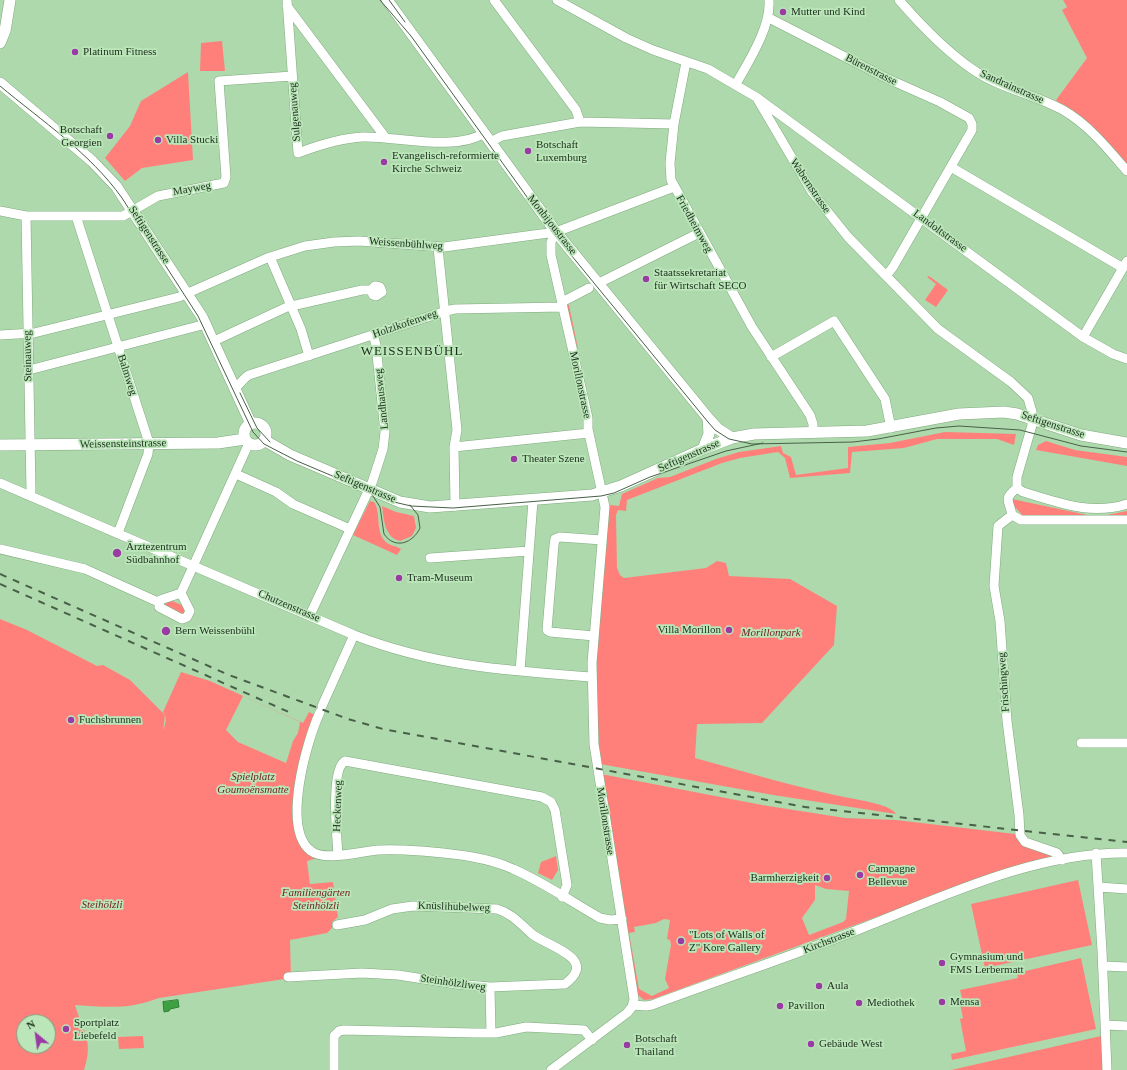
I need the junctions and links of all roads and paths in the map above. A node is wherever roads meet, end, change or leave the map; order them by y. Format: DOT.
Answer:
graph roads {
  1 [pos="10,0"];
  2 [pos="387,0"];
  3 [pos="494,0"];
  4 [pos="557,0"];
  5 [pos="769,0"];
  6 [pos="899,0"];
  7 [pos="287,3"];
  8 [pos="769,18"];
  9 [pos="0,43"];
  10 [pos="686,62"];
  11 [pos="292,76"];
  12 [pos="0,83"];
  13 [pos="736,84"];
  14 [pos="756,97"];
  15 [pos="580,122"];
  16 [pos="674,124"];
  17 [pos="385,137"];
  18 [pos="487,138"];
  19 [pos="951,167"];
  20 [pos="1127,171"];
  21 [pos="674,187"];
  22 [pos="0,211"];
  23 [pos="133,211"];
  24 [pos="26,216"];
  25 [pos="76,216"];
  26 [pos="922,218"];
  27 [pos="556,232"];
  28 [pos="699,233"];
  29 [pos="438,248"];
  30 [pos="270,257"];
  31 [pos="1125,265"];
  32 [pos="886,276"];
  33 [pos="594,286"];
  34 [pos="371,290"];
  35 [pos="187,294"];
  36 [pos="562,305"];
  37 [pos="291,306"];
  38 [pos="446,311"];
  39 [pos="107,315"];
  40 [pos="206,324"];
  41 [pos="28,334"];
  42 [pos="374,334"];
  43 [pos="0,335"];
  44 [pos="1083,337"];
  45 [pos="214,341"];
  46 [pos="118,347"];
  47 [pos="309,356"];
  48 [pos="771,356"];
  49 [pos="1127,359"];
  50 [pos="29,370"];
  51 [pos="235,388"];
  52 [pos="708,418"];
  53 [pos="1032,418"];
  54 [pos="251,424"];
  55 [pos="891,428"];
  56 [pos="813,433"];
  57 [pos="589,434"];
  58 [pos="732,438"];
  59 [pos="264,440"];
  60 [pos="247,441"];
  61 [pos="1127,443"];
  62 [pos="148,444"];
  63 [pos="0,445"];
  64 [pos="30,445"];
  65 [pos="454,447"];
  66 [pos="703,449"];
  67 [pos="236,474"];
  68 [pos="0,483"];
  69 [pos="369,488"];
  70 [pos="1017,488"];
  71 [pos="603,493"];
  72 [pos="29,495"];
  73 [pos="533,501"];
  74 [pos="1127,504"];
  75 [pos="455,506"];
  76 [pos="1012,515"];
  77 [pos="1127,520"];
  78 [pos="350,529"];
  79 [pos="118,533"];
  80 [pos="602,540"];
  81 [pos="0,549"];
  82 [pos="529,551"];
  83 [pos="430,558"];
  84 [pos="194,566"];
  85 [pos="181,593"];
  86 [pos="158,602"];
  87 [pos="310,615"];
  88 [pos="354,634"];
  89 [pos="594,636"];
  90 [pos="520,671"];
  91 [pos="592,677"];
  92 [pos="1127,743"];
  93 [pos="1081,744"];
  94 [pos="1096,853"];
  95 [pos="1127,853"];
  96 [pos="338,854"];
  97 [pos="1062,860"];
  98 [pos="1099,887"];
  99 [pos="1127,889"];
  100 [pos="562,897"];
  101 [pos="622,919"];
  102 [pos="337,925"];
  103 [pos="1103,966"];
  104 [pos="1127,967"];
  105 [pos="288,977"];
  106 [pos="490,986"];
  107 [pos="633,1005"];
  108 [pos="1105,1025"];
  109 [pos="1127,1026"];
  110 [pos="491,1033"];
  111 [pos="592,1040"];
  112 [pos="334,1070"];
  113 [pos="551,1070"];
  114 [pos="1107,1070"];
  1 -- 9 [label="main road"];
  2 -- 18 [label="main road, Monbijoustrasse"];
  3 -- 15 [label="street"];
  4 -- 10 [label="street, Wabernstrasse"];
  5 -- 8 [label="street"];
  6 -- 20 [label="street, Sandrainstrasse"];
  7 -- 11 [label="street, Sulgenauweg"];
  7 -- 17 [label="street"];
  8 -- 13 [label="street"];
  8 -- 19 [label="street, Bürenstrasse"];
  10 -- 13 [label="street, Wabernstrasse"];
  10 -- 16 [label="street, Friedheimweg"];
  11 -- 17 [label="street, Sulgenauweg"];
  11 -- 23 [label="street, Mayweg"];
  12 -- 23 [label="main road, Seftigenstrasse"];
  13 -- 14 [label="street, Wabernstrasse"];
  14 -- 26 [label="street, Landoltstrasse"];
  14 -- 32 [label="street, Wabernstrasse"];
  15 -- 16 [label="street, Sulgenauweg"];
  15 -- 18 [label="street, Sulgenauweg"];
  16 -- 21 [label="street, Friedheimweg"];
  17 -- 18 [label="street, Sulgenauweg"];
  18 -- 27 [label="main road, Monbijoustrasse"];
  19 -- 26 [label="street"];
  19 -- 31 [label="street"];
  21 -- 27 [label="street, Weissenbühlweg"];
  21 -- 28 [label="street, Friedheimweg"];
  22 -- 24 [label="street"];
  23 -- 25 [label="street"];
  23 -- 35 [label="main road, Seftigenstrasse"];
  24 -- 25 [label="street"];
  24 -- 41 [label="street, Steinauweg"];
  25 -- 39 [label="street, Balmweg"];
  26 -- 32 [label="street"];
  26 -- 44 [label="street, Landoltstrasse"];
  27 -- 29 [label="street, Weissenbühlweg"];
  27 -- 33 [label="main road, Monbijoustrasse"];
  27 -- 36 [label="street, Morillonstrasse"];
  28 -- 33 [label="street, Holzikofenweg"];
  28 -- 48 [label="street, Friedheimweg"];
  29 -- 30 [label="street, Weissenbühlweg"];
  29 -- 38 [label="street"];
  30 -- 35 [label="street, Weissenbühlweg"];
  30 -- 37 [label="street"];
  31 -- 44 [label="street"];
  32 -- 53 [label="street, Wabernstrasse"];
  33 -- 36 [label="street, Holzikofenweg"];
  33 -- 52 [label="main road, Monbijoustrasse"];
  34 -- 37 [label="street"];
  35 -- 39 [label="street, Weissenbühlweg"];
  35 -- 40 [label="main road, Seftigenstrasse"];
  36 -- 38 [label="street, Holzikofenweg"];
  36 -- 57 [label="street, Morillonstrasse"];
  37 -- 45 [label="street"];
  37 -- 47 [label="street"];
  38 -- 42 [label="street, Holzikofenweg"];
  38 -- 65 [label="street"];
  39 -- 41 [label="street, Weissenbühlweg"];
  39 -- 46 [label="street, Balmweg"];
  40 -- 45 [label="main road, Seftigenstrasse"];
  40 -- 46 [label="street"];
  41 -- 43 [label="street, Weissenbühlweg"];
  41 -- 50 [label="street, Steinauweg"];
  42 -- 47 [label="street, Holzikofenweg"];
  42 -- 69 [label="street, Landhausweg"];
  44 -- 49 [label="street, Landoltstrasse"];
  45 -- 51 [label="main road, Seftigenstrasse"];
  46 -- 50 [label="street"];
  46 -- 62 [label="street, Balmweg"];
  47 -- 51 [label="street, Holzikofenweg"];
  48 -- 55 [label="street"];
  48 -- 56 [label="street, Friedheimweg"];
  50 -- 64 [label="street, Steinauweg"];
  51 -- 54 [label="main road, Seftigenstrasse"];
  52 -- 58 [label="main road, Monbijoustrasse"];
  52 -- 66 [label="main road"];
  53 -- 55 [label="main road, Seftigenstrasse"];
  53 -- 61 [label="main road, Seftigenstrasse"];
  53 -- 70 [label="street"];
  54 -- 59 [label="main road"];
  54 -- 60 [label="main road"];
  55 -- 56 [label="main road, Seftigenstrasse"];
  56 -- 58 [label="main road, Seftigenstrasse"];
  57 -- 65 [label="street"];
  57 -- 71 [label="street, Morillonstrasse"];
  58 -- 66 [label="main road, Seftigenstrasse"];
  59 -- 60 [label="main road"];
  59 -- 69 [label="main road, Seftigenstrasse"];
  60 -- 62 [label="main road, Weissensteinstrasse"];
  60 -- 67 [label="street"];
  62 -- 64 [label="main road, Weissensteinstrasse"];
  62 -- 79 [label="street, Balmweg"];
  63 -- 64 [label="main road, Weissensteinstrasse"];
  64 -- 72 [label="street, Steinauweg"];
  65 -- 75 [label="street"];
  66 -- 71 [label="main road, Seftigenstrasse"];
  67 -- 78 [label="street"];
  67 -- 84 [label="street"];
  68 -- 72 [label="street, Chutzenstrasse"];
  69 -- 75 [label="main road, Seftigenstrasse"];
  69 -- 78 [label="street, Landhausweg"];
  70 -- 74 [label="street"];
  70 -- 76 [label="street"];
  71 -- 73 [label="main road, Seftigenstrasse"];
  71 -- 80 [label="street, Morillonstrasse"];
  72 -- 79 [label="street, Chutzenstrasse"];
  73 -- 75 [label="main road, Seftigenstrasse"];
  73 -- 82 [label="street"];
  76 -- 77 [label="street"];
  76 -- 97 [label="street, Frischingweg"];
  78 -- 87 [label="street, Landhausweg"];
  79 -- 84 [label="street, Chutzenstrasse"];
  80 -- 89 [label="street, Morillonstrasse"];
  80 -- 89 [label="street"];
  81 -- 86 [label="street"];
  82 -- 83 [label="street"];
  82 -- 90 [label="street"];
  84 -- 85 [label="street"];
  84 -- 87 [label="street, Chutzenstrasse"];
  85 -- 86 [label="street"];
  85 -- 86 [label="street"];
  87 -- 88 [label="street, Chutzenstrasse"];
  88 -- 90 [label="street, Chutzenstrasse"];
  88 -- 96 [label="street"];
  89 -- 91 [label="street, Morillonstrasse"];
  90 -- 91 [label="street, Chutzenstrasse"];
  91 -- 101 [label="street, Morillonstrasse"];
  92 -- 93 [label="street"];
  94 -- 95 [label="street, Kirchstrasse"];
  94 -- 97 [label="street, Kirchstrasse"];
  94 -- 98 [label="street"];
  96 -- 100 [label="street"];
  96 -- 100 [label="street, Heckenweg"];
  97 -- 107 [label="street, Kirchstrasse"];
  98 -- 99 [label="street"];
  98 -- 103 [label="street"];
  100 -- 101 [label="street"];
  101 -- 107 [label="street, Morillonstrasse"];
  102 -- 106 [label="street, Knüslihubelweg"];
  103 -- 104 [label="street"];
  103 -- 108 [label="street"];
  105 -- 106 [label="street, Steinhölzliweg"];
  106 -- 110 [label="street, Steinhölzliweg"];
  107 -- 111 [label="street"];
  108 -- 109 [label="street"];
  108 -- 114 [label="street"];
  110 -- 111 [label="street"];
  110 -- 112 [label="street"];
  111 -- 113 [label="street"];
}
